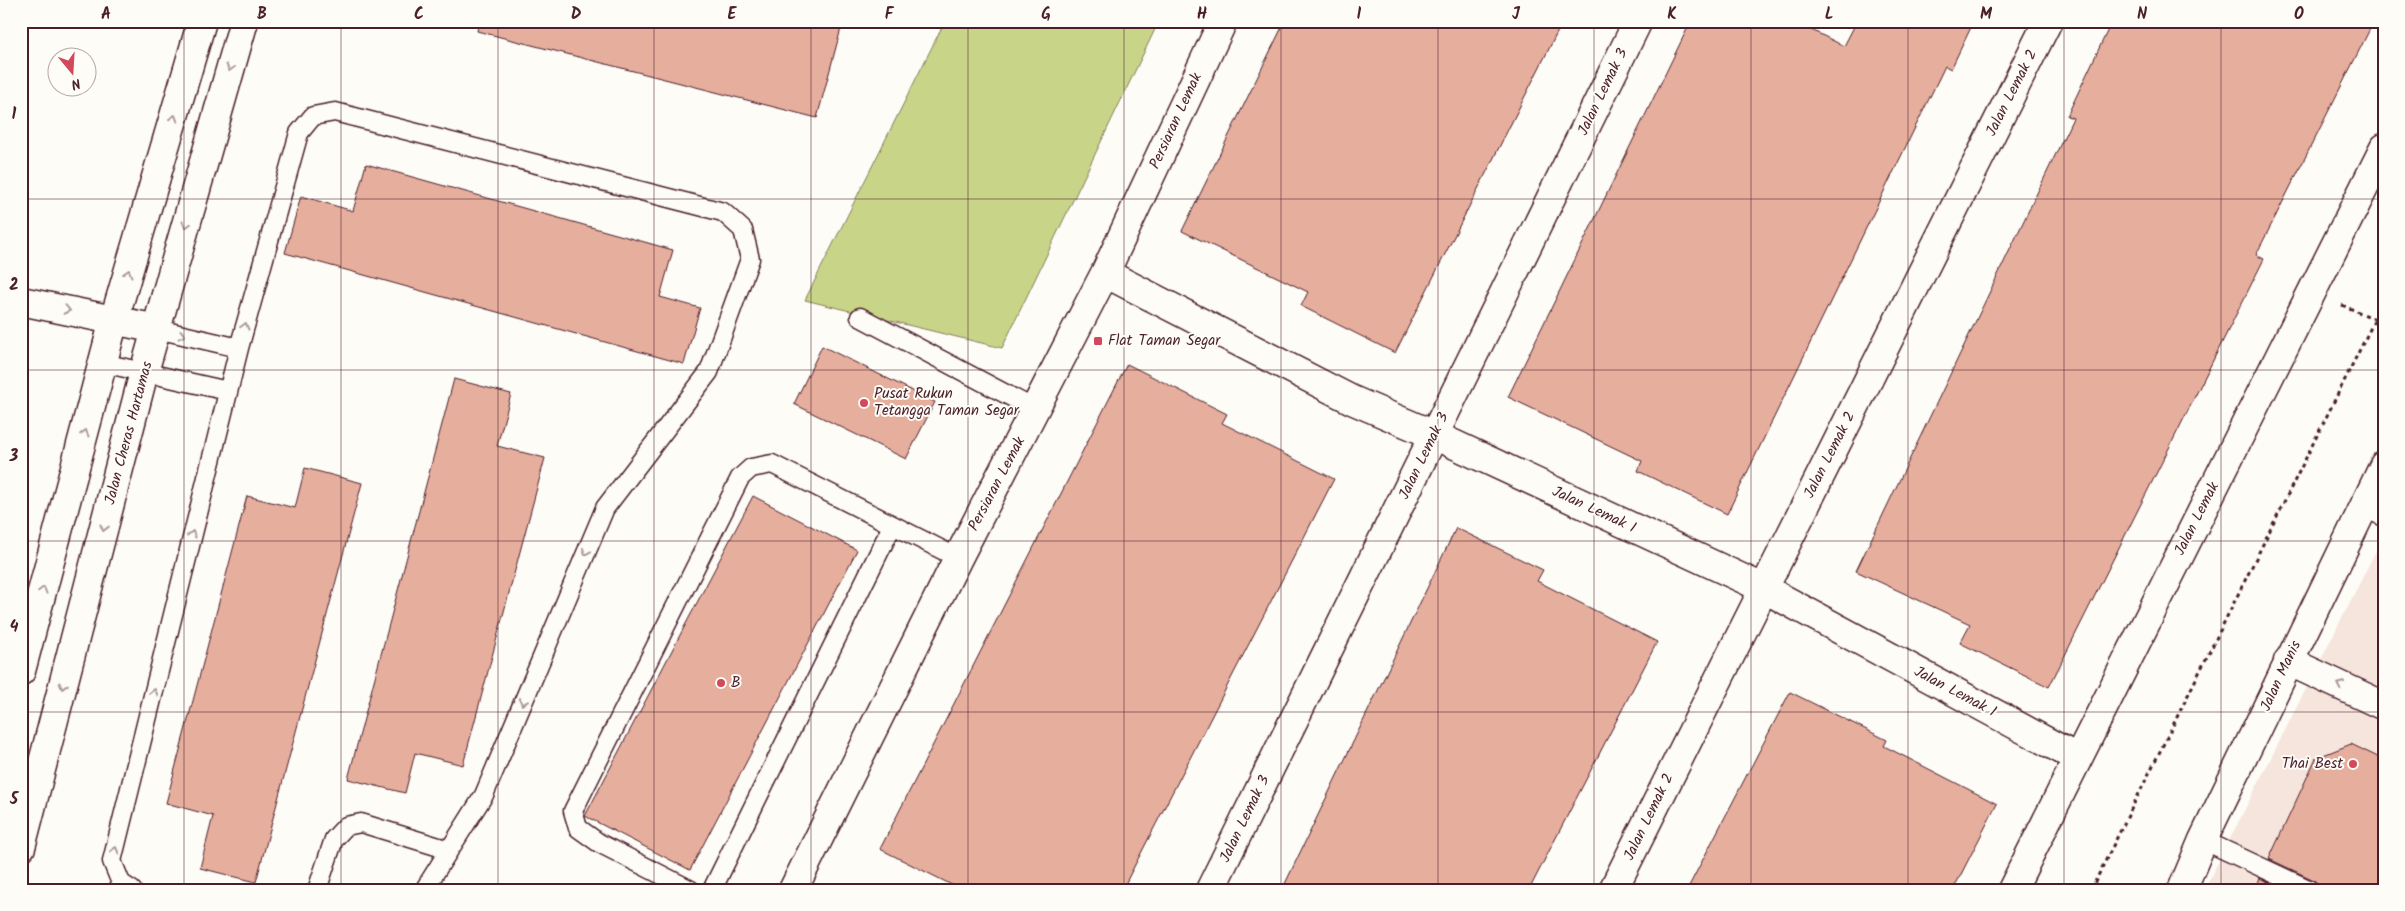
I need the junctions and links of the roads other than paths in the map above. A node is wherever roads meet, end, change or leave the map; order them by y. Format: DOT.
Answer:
graph roads {
  1 [pos="202,21"];
  2 [pos="244,21"];
  3 [pos="1223,21"];
  4 [pos="1638,21"];
  5 [pos="2048,21"];
  6 [pos="2384,148"];
  7 [pos="1105,273"];
  8 [pos="21,301"];
  9 [pos="860,317"];
  10 [pos="114,320"];
  11 [pos="157,329"];
  12 [pos="239,348"];
  13 [pos="103,363"];
  14 [pos="144,372"];
  15 [pos="228,391"];
  16 [pos="1036,410"];
  17 [pos="1434,435"];
  18 [pos="2384,465"];
  19 [pos="2373,512"];
  20 [pos="892,526"];
  21 [pos="958,558"];
  22 [pos="1763,588"];
  23 [pos="2288,661"];
  24 [pos="21,671"];
  25 [pos="2384,706"];
  26 [pos="2077,758"];
  27 [pos="2203,840"];
  28 [pos="21,847"];
  29 [pos="448,850"];
  30 [pos="132,890"];
  31 [pos="317,890"];
  32 [pos="424,890"];
  33 [pos="691,890"];
  34 [pos="712,890"];
  35 [pos="792,890"];
  36 [pos="1210,890"];
  37 [pos="1613,890"];
  38 [pos="2012,890"];
  39 [pos="2182,890"];
  40 [pos="2310,890"];
  10 -- 1 [label="main road, one-way"];
  2 -- 11 [label="main road, Jalan Cheras Hartamas, one-way"];
  3 -- 7 [label="main road, Persiaran Lemak"];
  4 -- 17 [label="main road, Jalan Lemak 3"];
  5 -- 22 [label="main road, Jalan Lemak 2"];
  6 -- 26 [label="main road, Jalan Lemak"];
  7 -- 16 [label="main road, Persiaran Lemak"];
  7 -- 17 [label="main road, Jalan Lemak 1"];
  8 -- 10 [label="main road, one-way"];
  9 -- 16 [label="lane"];
  10 -- 11 [label="main road"];
  10 -- 13 [label="main road"];
  11 -- 12 [label="lane, one-way"];
  11 -- 14 [label="main road, Jalan Cheras Hartamas"];
  12 -- 15 [label="lane"];
  12 -- 29 [label="lane, one-way"];
  13 -- 14 [label="lane"];
  24 -- 13 [label="main road, one-way"];
  14 -- 15 [label="lane"];
  14 -- 28 [label="main road, Jalan Cheras Hartamas, one-way"];
  30 -- 15 [label="lane, one-way"];
  16 -- 21 [label="main road, Persiaran Lemak"];
  17 -- 22 [label="main road, Jalan Lemak 1"];
  17 -- 36 [label="main road, Jalan Lemak 3"];
  18 -- 19 [label="main road, Jalan Manis"];
  19 -- 23 [label="main road, Jalan Manis"];
  20 -- 21 [label="lane"];
  20 -- 33 [label="lane"];
  20 -- 34 [label="lane"];
  21 -- 35 [label="main road, Persiaran Lemak"];
  22 -- 26 [label="main road, Jalan Lemak 1"];
  22 -- 37 [label="main road, Jalan Lemak 2"];
  25 -- 23 [label="main road, one-way"];
  23 -- 27 [label="main road, Jalan Manis"];
  26 -- 38 [label="main road, Jalan Lemak"];
  27 -- 39 [label="main road, Jalan Manis"];
  27 -- 40 [label="lane"];
  29 -- 31 [label="lane"];
  29 -- 32 [label="lane"];
}
